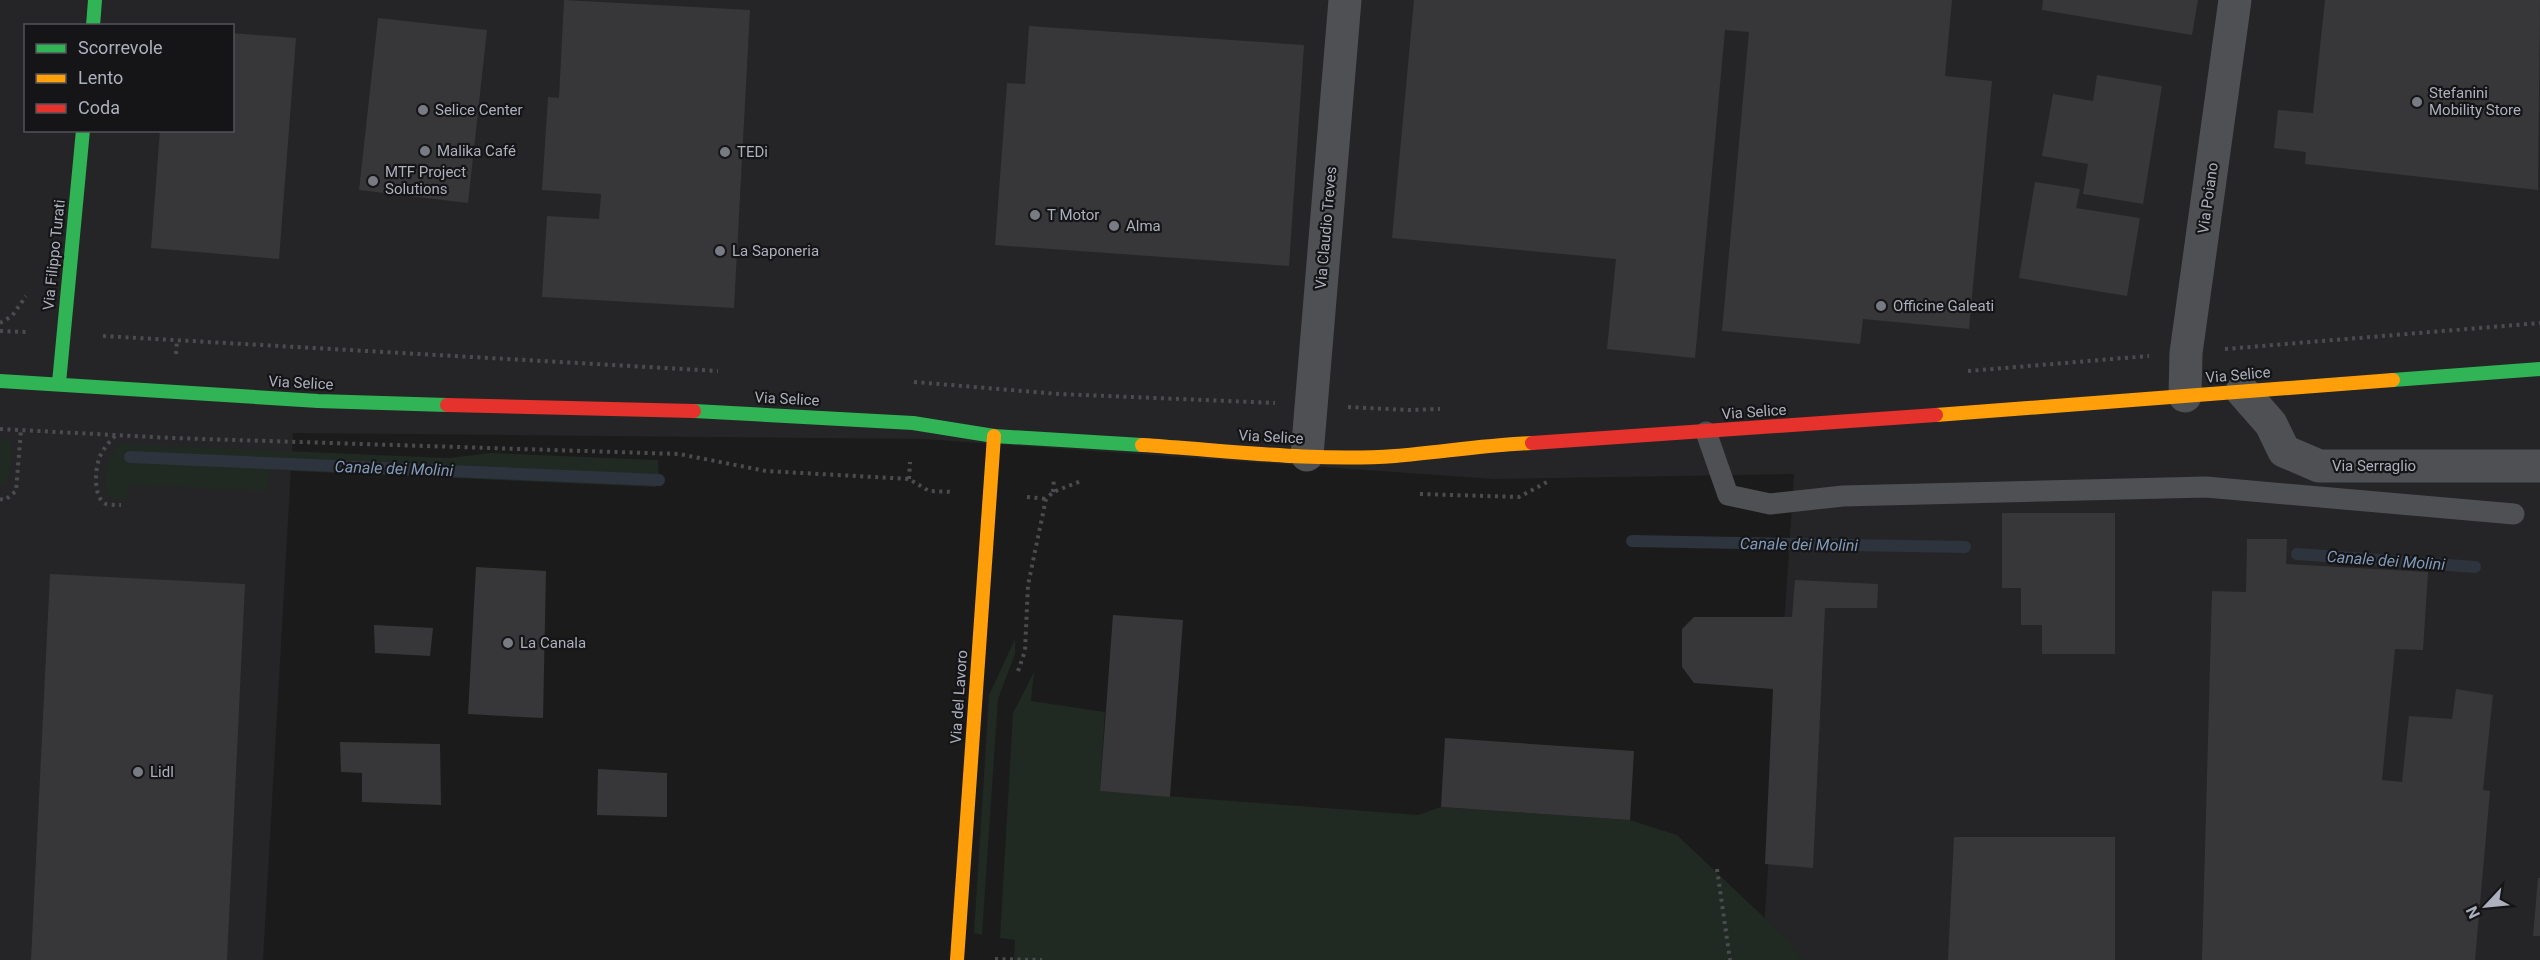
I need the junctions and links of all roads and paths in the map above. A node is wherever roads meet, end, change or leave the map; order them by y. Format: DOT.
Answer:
graph roads {
  1 [pos="96,0"];
  2 [pos="1345,0"];
  3 [pos="2235,0"];
  4 [pos="93,24"];
  5 [pos="83,132"];
  6 [pos="27,290"];
  7 [pos="0,322"];
  8 [pos="2540,323"];
  9 [pos="63,334"];
  10 [pos="2186,353"];
  11 [pos="2540,369"];
  12 [pos="729,371"];
  13 [pos="1960,372"];
  14 [pos="0,381"];
  15 [pos="904,381"];
  16 [pos="59,383"];
  17 [pos="2242,391"];
  18 [pos="2185,396"];
  19 [pos="1312,404"];
  20 [pos="1443,409"];
  21 [pos="0,429"];
  22 [pos="21,430"];
  23 [pos="1706,432"];
  24 [pos="116,435"];
  25 [pos="994,436"];
  26 [pos="1307,455"];
  27 [pos="2540,466"];
  28 [pos="929,491"];
  29 [pos="1053,492"];
  30 [pos="0,499"];
  31 [pos="1046,499"];
  32 [pos="121,505"];
  33 [pos="2514,514"];
  34 [pos="1717,869"];
  35 [pos="991,958"];
  36 [pos="957,960"];
  37 [pos="1042,960"];
  38 [pos="1730,960"];
  1 -- 4 [label="main road"];
  2 -- 19 [label="street, Via Claudio Treves"];
  3 -- 10 [label="street, Via Poiano"];
  5 -- 9 [label="main road, Via Filippo Turati"];
  6 -- 7 [label="path"];
  8 -- 10 [label="path"];
  9 -- 12 [label="path"];
  9 -- 16 [label="main road, Via Filippo Turati"];
  10 -- 13 [label="path"];
  10 -- 18 [label="street, Via Poiano"];
  11 -- 17 [label="main road, Via Selice"];
  14 -- 16 [label="main road, Via Selice"];
  15 -- 19 [label="path"];
  16 -- 25 [label="main road, Via Selice"];
  17 -- 18 [label="main road, Via Selice"];
  17 -- 27 [label="street, Via Serraglio"];
  18 -- 23 [label="main road, Via Selice"];
  19 -- 20 [label="path"];
  19 -- 26 [label="street, Via Claudio Treves"];
  21 -- 22 [label="path"];
  22 -- 24 [label="path"];
  22 -- 30 [label="path"];
  23 -- 26 [label="main road, Via Selice"];
  23 -- 33 [label="lane"];
  24 -- 28 [label="path"];
  24 -- 32 [label="path"];
  25 -- 26 [label="main road, Via Selice"];
  25 -- 36 [label="main road, Via del Lavoro"];
  29 -- 31 [label="path"];
  34 -- 38 [label="path"];
  35 -- 37 [label="path"];
}
